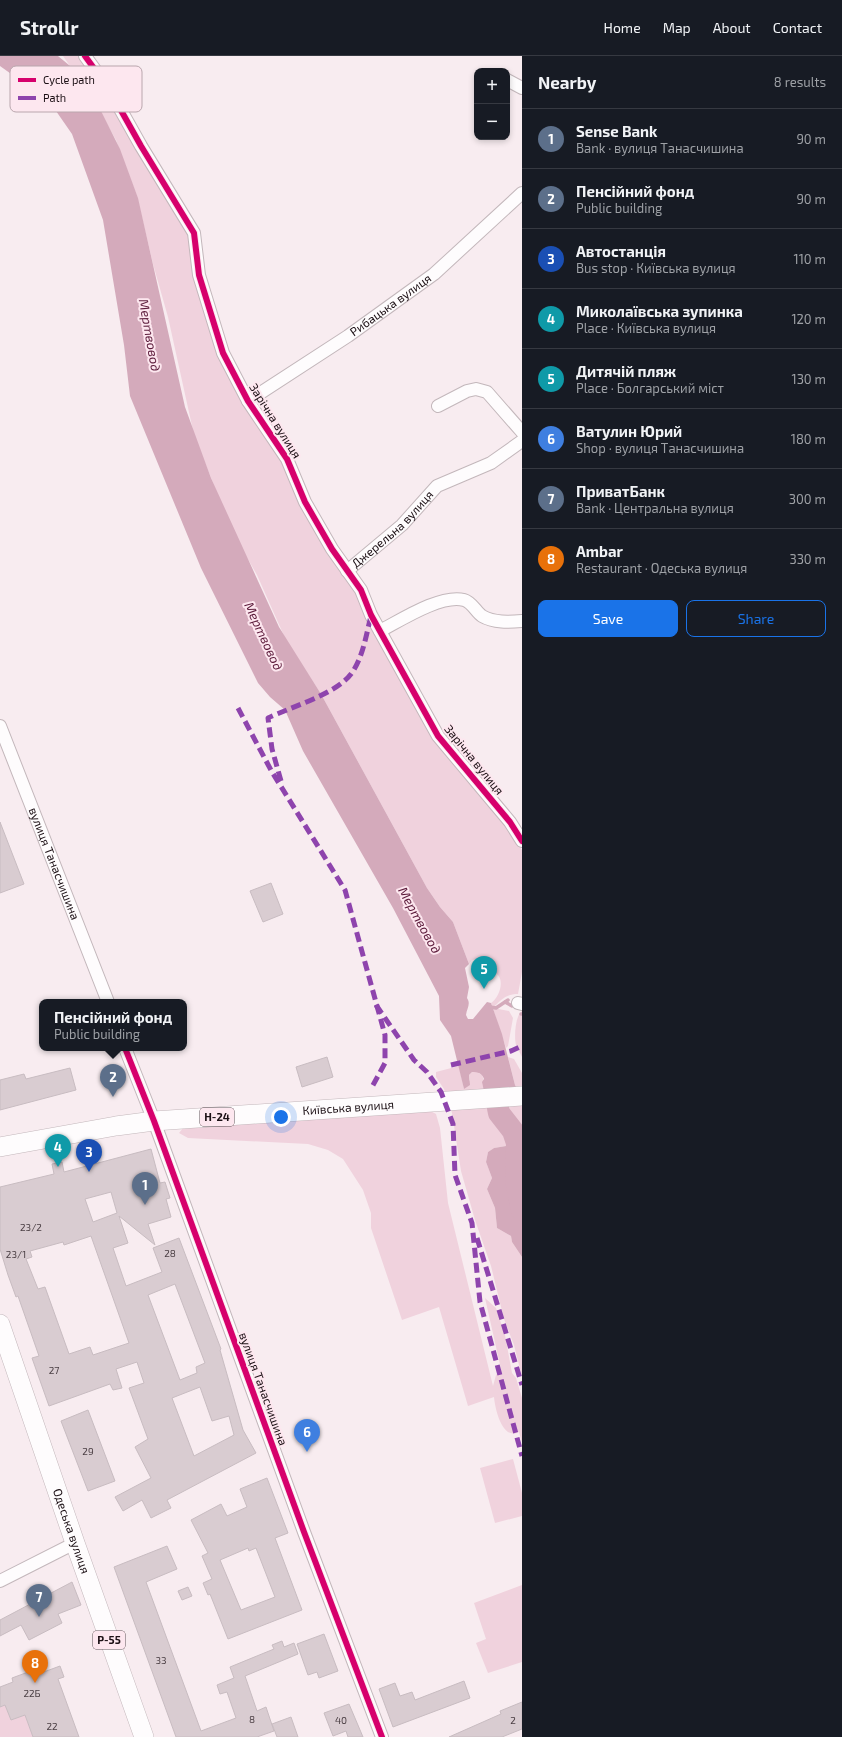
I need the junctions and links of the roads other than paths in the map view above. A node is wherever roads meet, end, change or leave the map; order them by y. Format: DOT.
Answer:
graph roads {
  1 [pos="85,56"];
  2 [pos="92,66"];
  3 [pos="510,82"];
  4 [pos="522,88"];
  5 [pos="122,112"];
  6 [pos="522,193"];
  7 [pos="248,401"];
  8 [pos="438,406"];
  9 [pos="522,432"];
  10 [pos="522,441"];
  11 [pos="347,571"];
  12 [pos="522,621"];
  13 [pos="380,631"];
  14 [pos="0,726"];
  15 [pos="522,841"];
  16 [pos="107,999"];
  17 [pos="126,1051"];
  18 [pos="522,1096"];
  19 [pos="154,1121"];
  20 [pos="0,1146"];
  21 [pos="0,1324"];
  22 [pos="75,1543"];
  23 [pos="0,1582"];
  24 [pos="144,1737"];
  25 [pos="382,1737"];
  1 -- 2 [label="street, Зарічна вулиця"];
  3 -- 4 [label="street"];
  5 -- 7 [label="street, Зарічна вулиця"];
  6 -- 7 [label="street, Рибацька вулиця"];
  7 -- 11 [label="street, Зарічна вулиця"];
  8 -- 9 [label="street"];
  10 -- 11 [label="street, Джерельна вулиця"];
  11 -- 13 [label="street, Зарічна вулиця"];
  12 -- 13 [label="street"];
  13 -- 15 [label="street, Зарічна вулиця"];
  14 -- 16 [label="street, вулиця Танасчишина"];
  17 -- 19 [label="street, вулиця Танасчишина"];
  18 -- 19 [label="main road, Київська вулиця / Н-24"];
  19 -- 20 [label="main road, Київська вулиця / Н-24"];
  19 -- 25 [label="street, вулиця Танасчишина"];
  21 -- 22 [label="main road, Одеська вулиця / Р-55"];
  22 -- 23 [label="street"];
  22 -- 24 [label="main road, Одеська вулиця / Р-55"];
}
